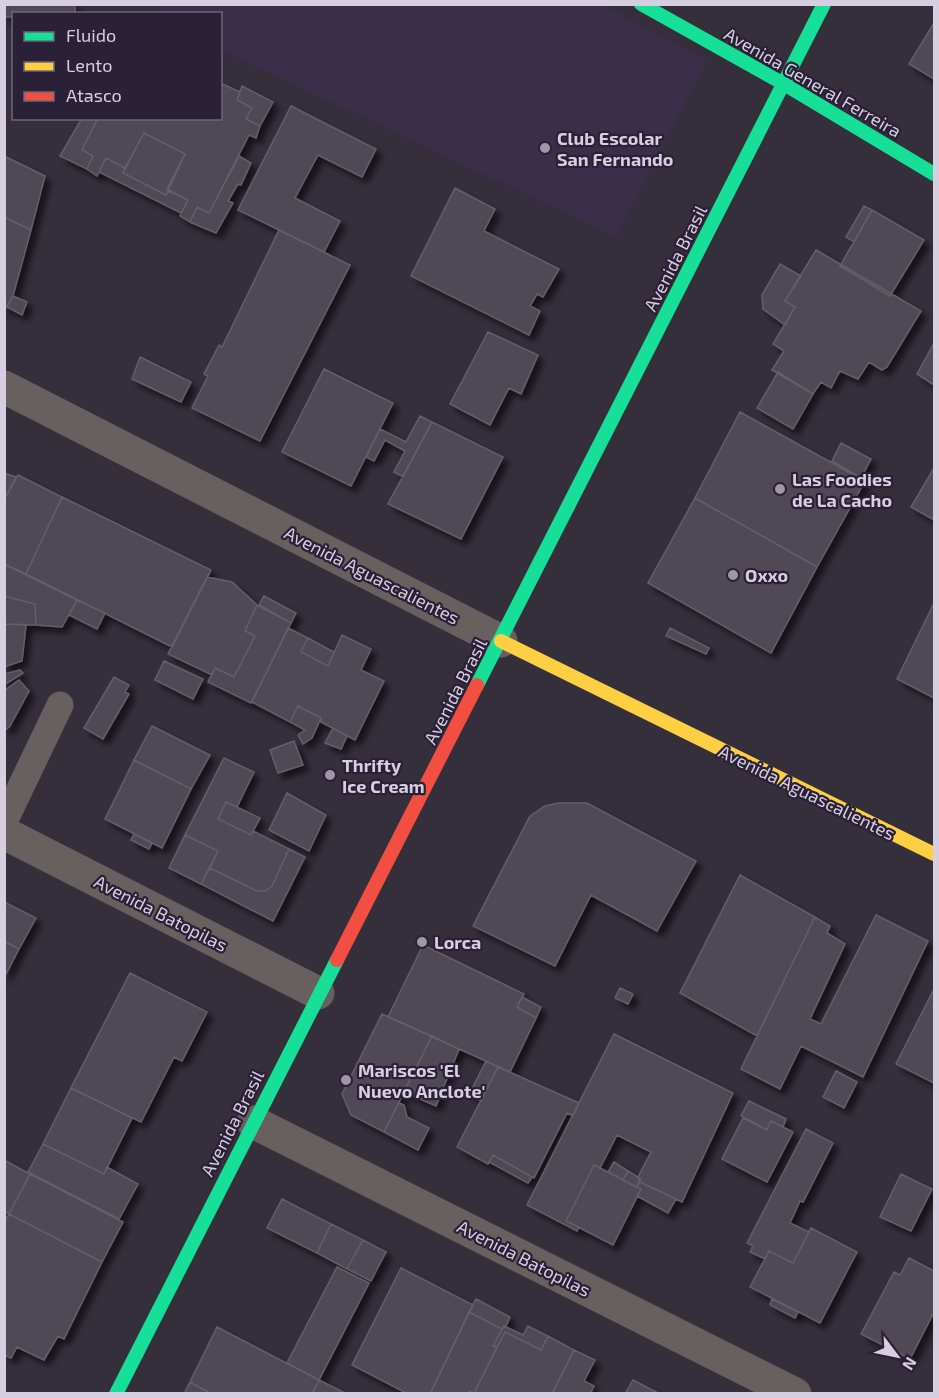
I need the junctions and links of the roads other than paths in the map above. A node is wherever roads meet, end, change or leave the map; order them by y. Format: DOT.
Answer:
graph roads {
  1 [pos="641,4"];
  2 [pos="824,4"];
  3 [pos="784,84"];
  4 [pos="934,174"];
  5 [pos="4,387"];
  6 [pos="501,641"];
  7 [pos="60,705"];
  8 [pos="4,822"];
  9 [pos="4,833"];
  10 [pos="934,854"];
  11 [pos="318,993"];
  12 [pos="253,1122"];
  13 [pos="116,1394"];
  14 [pos="795,1394"];
  1 -- 3 [label="main road, Avenida General Ferreira"];
  2 -- 3 [label="main road, Avenida Brasil"];
  3 -- 4 [label="main road, Avenida General Ferreira"];
  3 -- 6 [label="main road, Avenida Brasil"];
  5 -- 6 [label="street, Avenida Aguascalientes"];
  6 -- 10 [label="main road, Avenida Aguascalientes"];
  6 -- 11 [label="main road, Avenida Brasil"];
  7 -- 8 [label="lane"];
  9 -- 11 [label="street, Avenida Batopilas"];
  11 -- 12 [label="main road, Avenida Brasil"];
  12 -- 13 [label="main road, Avenida Brasil"];
  12 -- 14 [label="street, Avenida Batopilas"];
}
